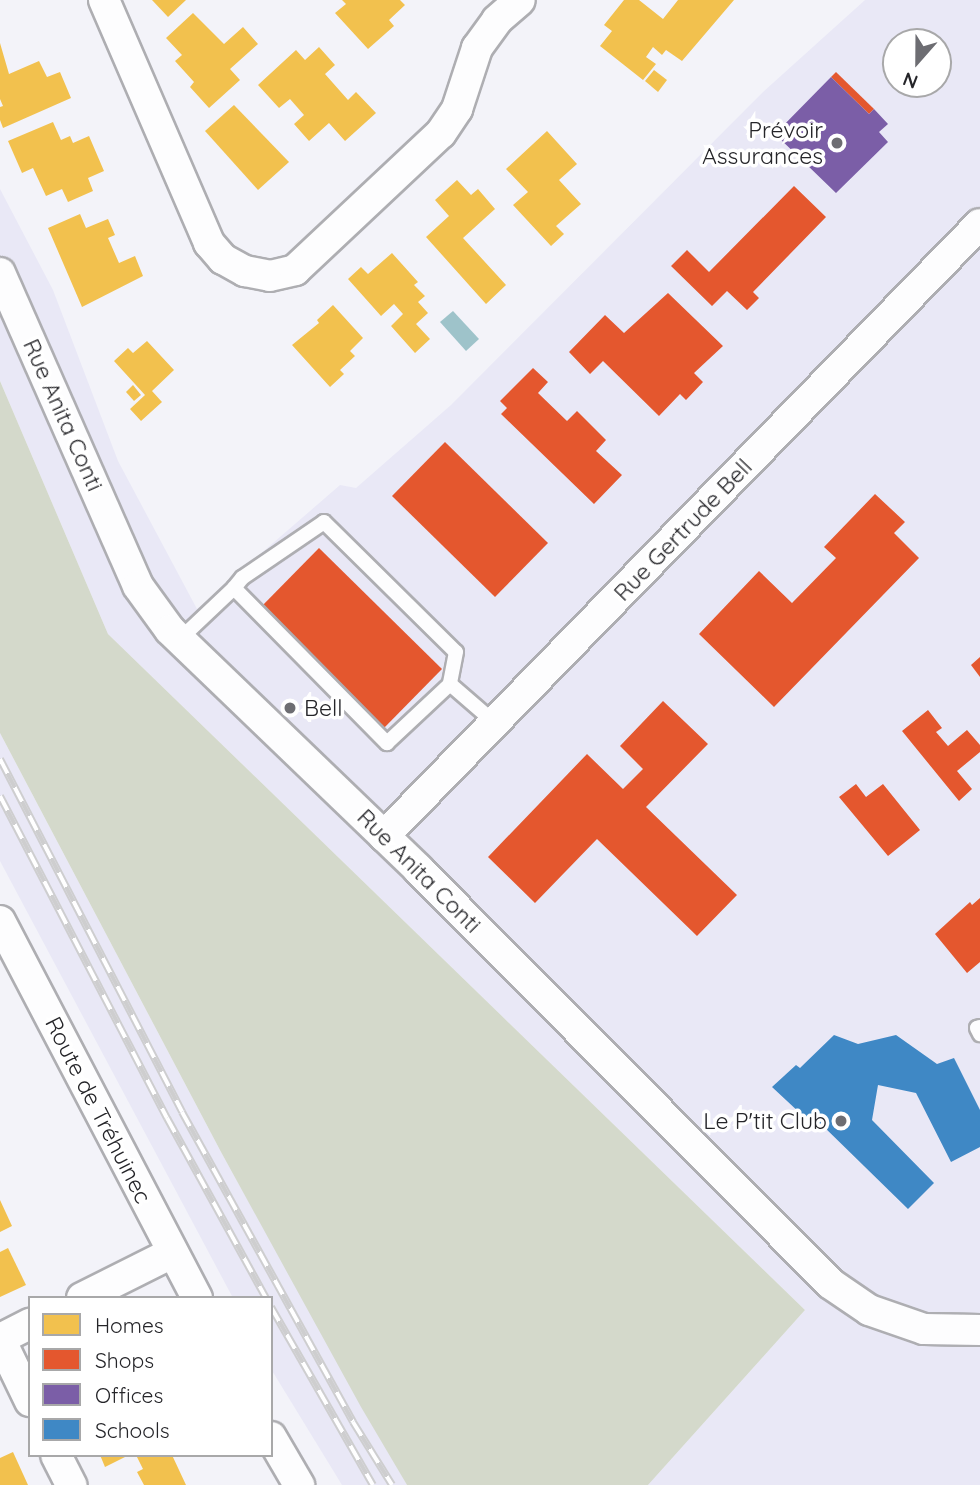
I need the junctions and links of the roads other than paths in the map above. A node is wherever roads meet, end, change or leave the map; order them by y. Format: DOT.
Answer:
graph roads {
  1 [pos="104,0"];
  2 [pos="520,0"];
  3 [pos="980,223"];
  4 [pos="0,273"];
  5 [pos="234,588"];
  6 [pos="179,640"];
  7 [pos="450,684"];
  8 [pos="495,723"];
  9 [pos="384,836"];
  10 [pos="0,921"];
  11 [pos="980,1027"];
  12 [pos="980,1034"];
  13 [pos="172,1252"];
  14 [pos="86,1296"];
  15 [pos="196,1296"];
  16 [pos="28,1325"];
  17 [pos="980,1330"];
  18 [pos="0,1339"];
  19 [pos="28,1397"];
  20 [pos="273,1440"];
  21 [pos="57,1457"];
  22 [pos="71,1485"];
  23 [pos="299,1485"];
  1 -- 2 [label="street"];
  3 -- 8 [label="street, Rue Gertrude Bell"];
  4 -- 6 [label="street, Rue Anita Conti"];
  5 -- 6 [label="lane"];
  5 -- 7 [label="lane"];
  5 -- 7 [label="lane"];
  6 -- 9 [label="street, Rue Anita Conti"];
  7 -- 8 [label="lane"];
  8 -- 9 [label="street, Rue Gertrude Bell"];
  9 -- 17 [label="street, Rue Anita Conti"];
  10 -- 13 [label="street, Route de Tréhuinec"];
  11 -- 12 [label="lane"];
  13 -- 14 [label="street"];
  13 -- 15 [label="street, Route de Tréhuinec"];
  16 -- 18 [label="street"];
  18 -- 19 [label="street"];
  20 -- 23 [label="street"];
  21 -- 22 [label="street"];
}
